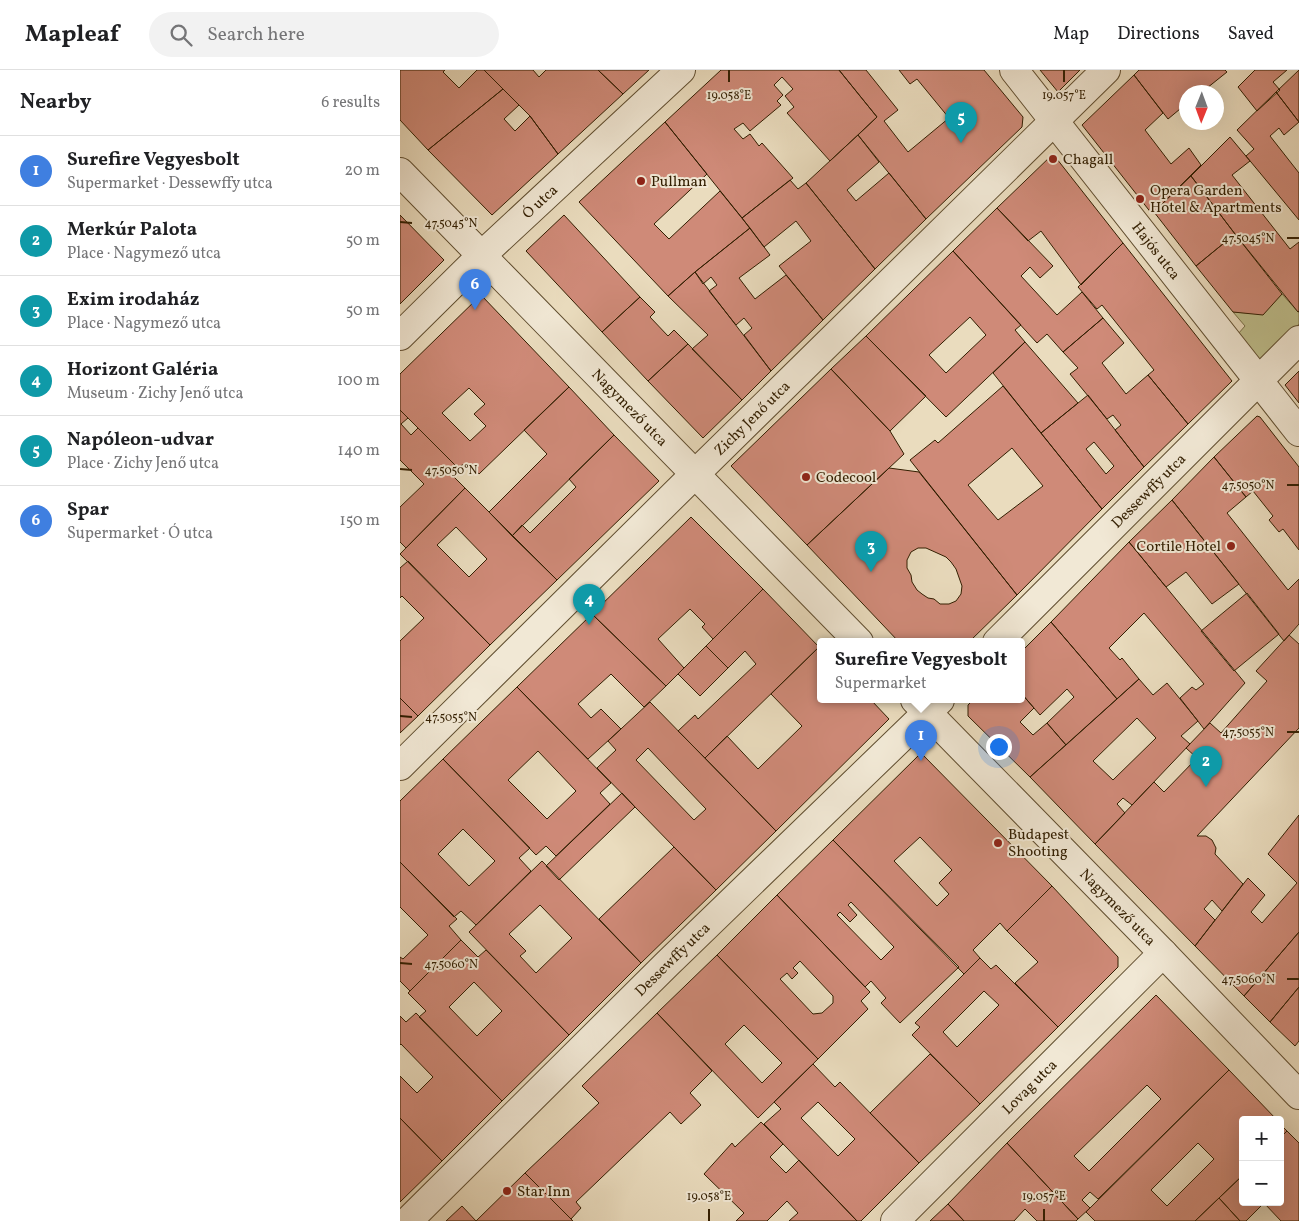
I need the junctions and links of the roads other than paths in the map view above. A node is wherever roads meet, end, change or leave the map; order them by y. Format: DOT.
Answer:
graph roads {
  1 [pos="681,70"];
  2 [pos="1014,70"];
  3 [pos="1106,70"];
  4 [pos="1055,121"];
  5 [pos="400,172"];
  6 [pos="482,255"];
  7 [pos="400,336"];
  8 [pos="1299,340"];
  9 [pos="1258,380"];
  10 [pos="1299,432"];
  11 [pos="695,474"];
  12 [pos="855,638"];
  13 [pos="1001,638"];
  14 [pos="927,704"];
  15 [pos="400,766"];
  16 [pos="1163,954"];
  17 [pos="1299,1095"];
  18 [pos="408,1221"];
  19 [pos="896,1221"];
  1 -- 6 [label="street, Ó utca"];
  2 -- 4 [label="street, Hajós utca"];
  3 -- 4 [label="street, Zichy Jenő utca"];
  4 -- 9 [label="street, Hajós utca"];
  4 -- 11 [label="street, Zichy Jenő utca"];
  5 -- 6 [label="street, Nagymező utca"];
  6 -- 7 [label="street, Ó utca"];
  6 -- 11 [label="street, Nagymező utca"];
  8 -- 9 [label="street, Dessewffy utca"];
  9 -- 10 [label="street, Hajós utca"];
  9 -- 13 [label="street, Dessewffy utca"];
  11 -- 12 [label="street, Nagymező utca"];
  11 -- 15 [label="street, Zichy Jenő utca"];
  14 -- 16 [label="street, Nagymező utca"];
  14 -- 18 [label="street, Dessewffy utca"];
  16 -- 17 [label="street, Nagymező utca"];
  16 -- 19 [label="street, Lovag utca"];
}
